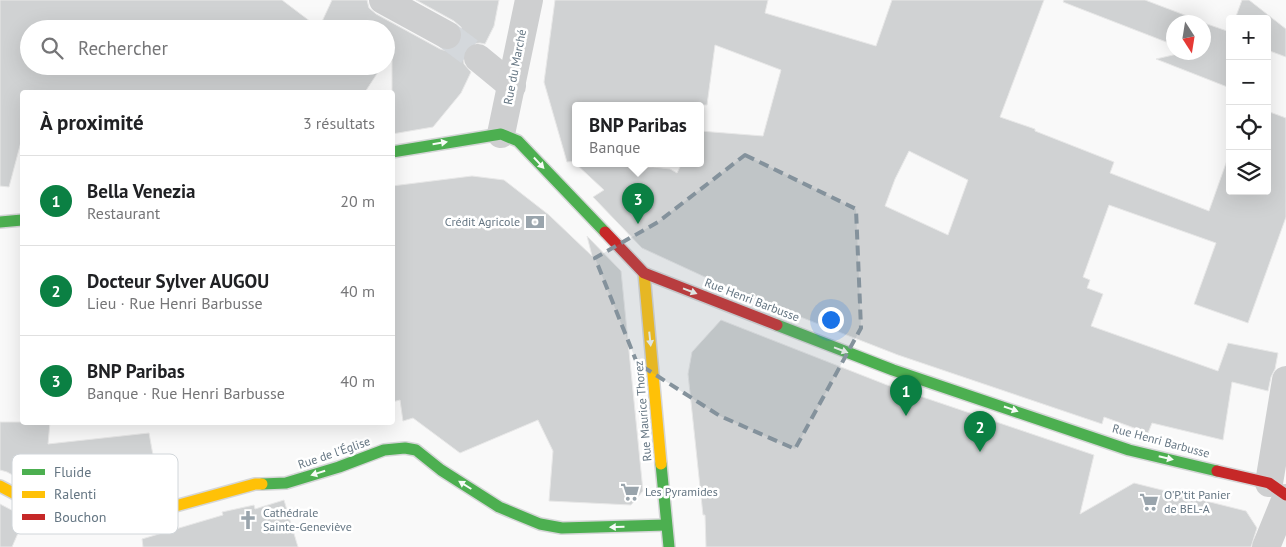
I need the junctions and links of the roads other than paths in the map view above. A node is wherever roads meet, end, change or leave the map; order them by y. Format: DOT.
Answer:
graph roads {
  1 [pos="383,0"];
  2 [pos="529,0"];
  3 [pos="447,35"];
  4 [pos="478,58"];
  5 [pos="512,86"];
  6 [pos="502,134"];
  7 [pos="395,152"];
  8 [pos="20,220"];
  9 [pos="0,222"];
  10 [pos="644,273"];
  11 [pos="1286,380"];
  12 [pos="0,486"];
  13 [pos="12,492"];
  14 [pos="1280,492"];
  15 [pos="178,505"];
  16 [pos="666,525"];
  17 [pos="669,547"];
  18 [pos="1266,547"];
  1 -- 3 [label="street"];
  2 -- 5 [label="street, Rue du Marché"];
  4 -- 5 [label="street"];
  5 -- 6 [label="street, Rue du Marché"];
  7 -- 6 [label="street, one-way"];
  6 -- 10 [label="street, Rue Henri Barbusse, one-way"];
  8 -- 9 [label="street"];
  10 -- 14 [label="street, Rue Henri Barbusse, one-way"];
  10 -- 16 [label="street, Rue Maurice Thorez, one-way"];
  11 -- 14 [label="street"];
  13 -- 12 [label="street, Rue de l'Église, one-way"];
  14 -- 18 [label="street"];
  16 -- 15 [label="street, Rue de l'Église, one-way"];
  16 -- 17 [label="street, Rue Maurice Thorez"];
}
